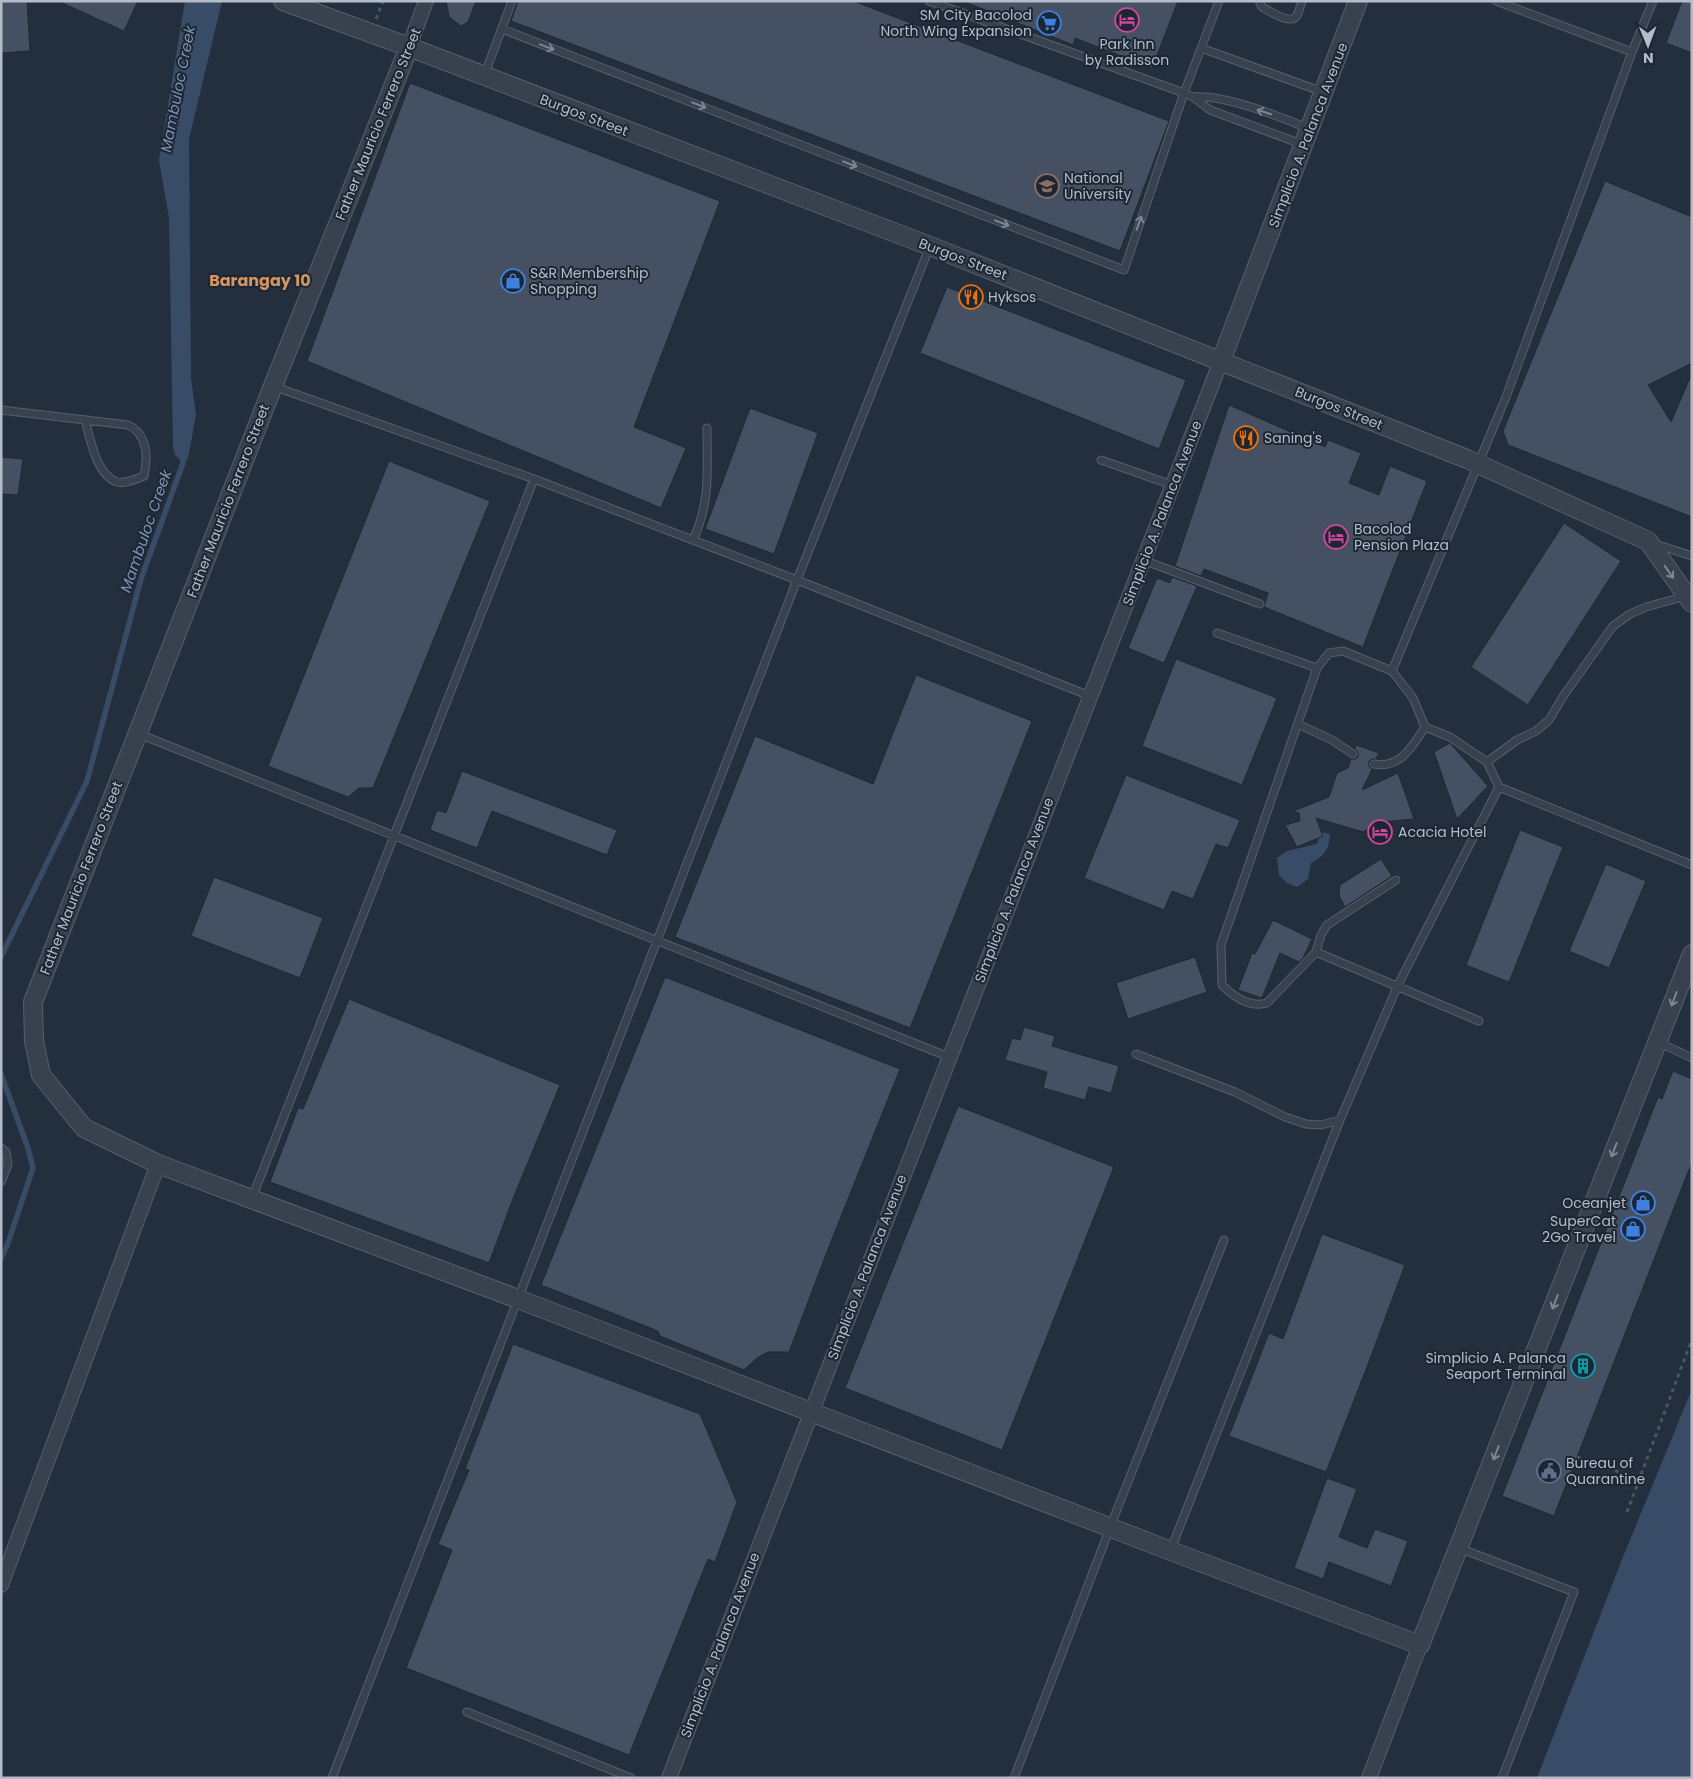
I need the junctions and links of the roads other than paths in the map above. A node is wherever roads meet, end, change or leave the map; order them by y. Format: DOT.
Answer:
graph roads {
  1 [pos="283,1"];
  2 [pos="426,1"];
  3 [pos="512,1"];
  4 [pos="929,1"];
  5 [pos="1219,1"];
  6 [pos="1259,1"];
  7 [pos="1302,1"];
  8 [pos="1358,1"];
  9 [pos="1496,1"];
  10 [pos="1653,1"];
  11 [pos="502,29"];
  12 [pos="409,48"];
  13 [pos="1202,48"];
  14 [pos="1632,52"];
  15 [pos="484,76"];
  16 [pos="1324,92"];
  17 [pos="1184,93"];
  18 [pos="1193,96"];
  19 [pos="1307,137"];
  20 [pos="930,246"];
  21 [pos="1221,361"];
  22 [pos="273,386"];
  23 [pos="1,410"];
  24 [pos="85,420"];
  25 [pos="707,428"];
  26 [pos="1101,460"];
  27 [pos="1478,464"];
  28 [pos="534,479"];
  29 [pos="1172,485"];
  30 [pos="693,540"];
  31 [pos="1648,541"];
  32 [pos="1692,556"];
  33 [pos="1143,560"];
  34 [pos="797,580"];
  35 [pos="1689,599"];
  36 [pos="1260,604"];
  37 [pos="1217,633"];
  38 [pos="1317,668"];
  39 [pos="1392,672"];
  40 [pos="1090,696"];
  41 [pos="1298,724"];
  42 [pos="1425,728"];
  43 [pos="138,734"];
  44 [pos="1353,754"];
  45 [pos="1487,762"];
  46 [pos="1374,764"];
  47 [pos="1499,787"];
  48 [pos="394,836"];
  49 [pos="1692,865"];
  50 [pos="1396,880"];
  51 [pos="658,940"];
  52 [pos="1316,952"];
  53 [pos="1692,954"];
  54 [pos="1398,985"];
  55 [pos="1479,1021"];
  56 [pos="1657,1042"];
  57 [pos="1136,1054"];
  58 [pos="949,1057"];
  59 [pos="1692,1058"];
  60 [pos="1340,1120"];
  61 [pos="1,1148"];
  62 [pos="158,1164"];
  63 [pos="1,1182"];
  64 [pos="251,1199"];
  65 [pos="1224,1240"];
  66 [pos="518,1298"];
  67 [pos="810,1412"];
  68 [pos="1110,1528"];
  69 [pos="1458,1548"];
  70 [pos="1171,1551"];
  71 [pos="1,1585"];
  72 [pos="1420,1645"];
  73 [pos="467,1712"];
  74 [pos="332,1778"];
  75 [pos="632,1778"];
  76 [pos="669,1778"];
  77 [pos="1014,1778"];
  78 [pos="1369,1778"];
  79 [pos="1502,1778"];
  1 -- 12 [label="street, Burgos Street"];
  2 -- 12 [label="street, Father Mauricio Ferrero Street"];
  3 -- 11 [label="lane"];
  4 -- 17 [label="lane"];
  5 -- 13 [label="lane"];
  6 -- 7 [label="lane"];
  8 -- 16 [label="street, Simplicio A. Palanca Avenue"];
  9 -- 14 [label="lane"];
  10 -- 14 [label="lane"];
  11 -- 15 [label="lane"];
  11 -- 17 [label="lane, one-way"];
  12 -- 15 [label="street, Burgos Street"];
  12 -- 22 [label="street, Father Mauricio Ferrero Street"];
  13 -- 16 [label="lane"];
  13 -- 17 [label="lane"];
  14 -- 27 [label="lane"];
  15 -- 20 [label="street, Burgos Street"];
  16 -- 19 [label="street, Simplicio A. Palanca Avenue"];
  17 -- 18 [label="lane"];
  18 -- 19 [label="lane"];
  19 -- 18 [label="lane, one-way"];
  19 -- 21 [label="street, Simplicio A. Palanca Avenue"];
  20 -- 21 [label="street, Burgos Street"];
  20 -- 34 [label="lane"];
  21 -- 27 [label="street, Burgos Street"];
  21 -- 29 [label="street, Simplicio A. Palanca Avenue"];
  22 -- 28 [label="lane"];
  22 -- 43 [label="street, Father Mauricio Ferrero Street"];
  23 -- 24 [label="lane"];
  24 -- 24 [label="lane"];
  25 -- 30 [label="lane"];
  26 -- 29 [label="lane"];
  27 -- 31 [label="street, Burgos Street"];
  27 -- 39 [label="lane"];
  28 -- 30 [label="lane"];
  28 -- 48 [label="lane"];
  29 -- 33 [label="street, Simplicio A. Palanca Avenue"];
  30 -- 34 [label="lane"];
  31 -- 32 [label="lane"];
  31 -- 35 [label="street, one-way"];
  33 -- 36 [label="lane"];
  33 -- 40 [label="street, Simplicio A. Palanca Avenue"];
  34 -- 40 [label="lane"];
  34 -- 51 [label="lane"];
  35 -- 45 [label="lane"];
  37 -- 38 [label="lane"];
  38 -- 39 [label="lane"];
  38 -- 41 [label="lane"];
  39 -- 42 [label="lane"];
  40 -- 58 [label="street, Simplicio A. Palanca Avenue"];
  41 -- 44 [label="lane"];
  41 -- 52 [label="lane"];
  42 -- 45 [label="lane"];
  42 -- 46 [label="lane"];
  43 -- 48 [label="lane"];
  43 -- 62 [label="street, Father Mauricio Ferrero Street"];
  45 -- 47 [label="lane"];
  47 -- 49 [label="lane"];
  47 -- 54 [label="lane"];
  48 -- 51 [label="lane"];
  48 -- 64 [label="lane"];
  50 -- 52 [label="lane"];
  51 -- 58 [label="lane"];
  51 -- 66 [label="lane"];
  52 -- 54 [label="lane"];
  53 -- 56 [label="street, one-way"];
  54 -- 55 [label="lane"];
  54 -- 60 [label="lane"];
  56 -- 59 [label="lane"];
  56 -- 69 [label="street, one-way"];
  57 -- 60 [label="lane"];
  58 -- 67 [label="street, Simplicio A. Palanca Avenue"];
  60 -- 70 [label="lane"];
  61 -- 63 [label="lane"];
  62 -- 64 [label="street"];
  62 -- 71 [label="street"];
  64 -- 66 [label="street"];
  65 -- 68 [label="lane"];
  66 -- 67 [label="street"];
  66 -- 74 [label="lane"];
  67 -- 68 [label="street"];
  67 -- 76 [label="street, Simplicio A. Palanca Avenue"];
  68 -- 70 [label="street"];
  68 -- 77 [label="lane"];
  69 -- 72 [label="street"];
  69 -- 79 [label="lane"];
  70 -- 72 [label="street"];
  72 -- 78 [label="street"];
  73 -- 75 [label="lane"];
}
